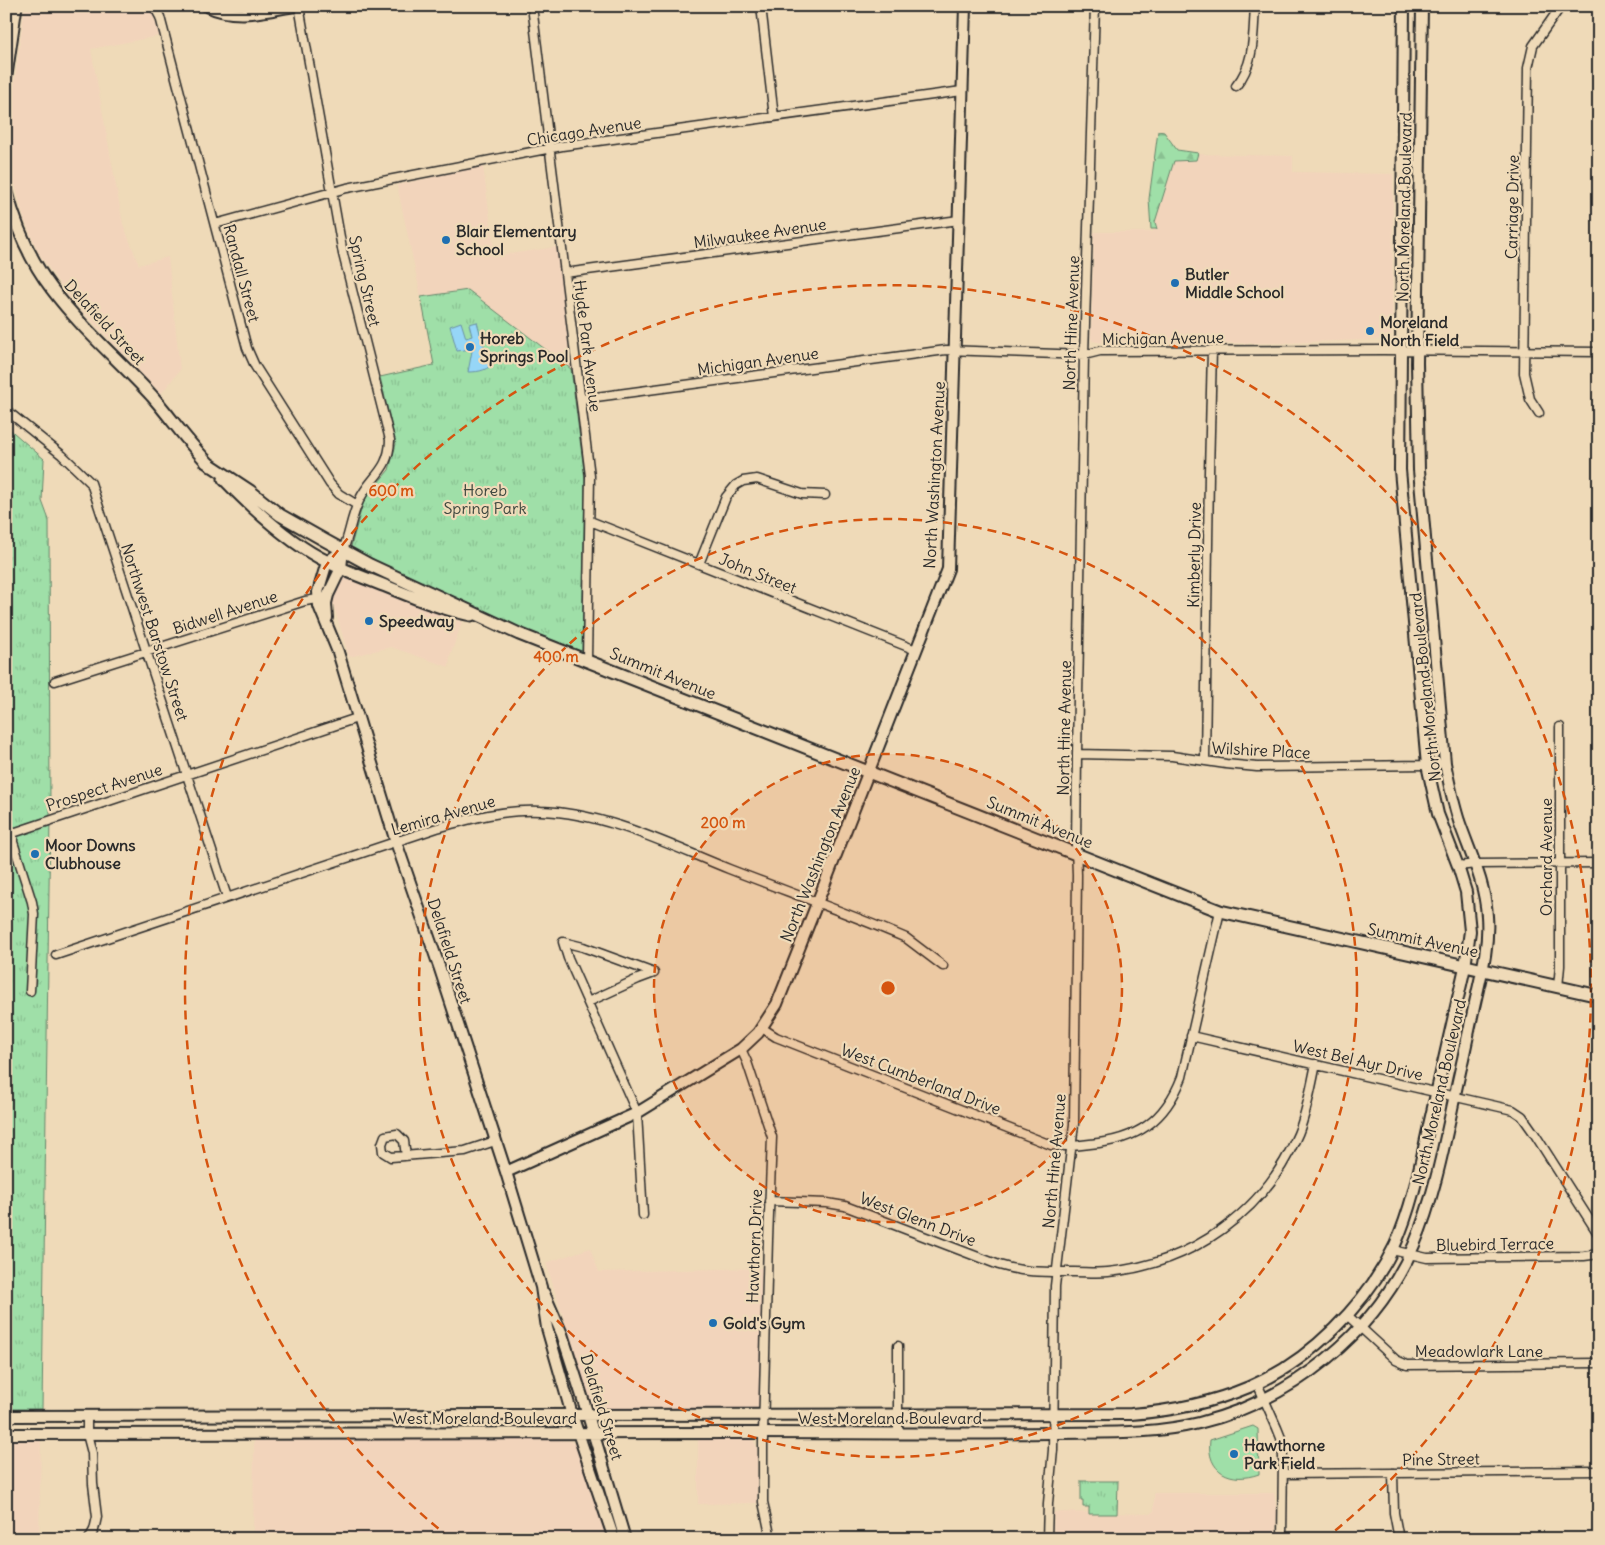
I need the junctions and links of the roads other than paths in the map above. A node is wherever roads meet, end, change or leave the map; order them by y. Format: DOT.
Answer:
graph roads {
  1 [pos="16,6"];
  2 [pos="154,6"];
  3 [pos="162,6"];
  4 [pos="207,6"];
  5 [pos="294,6"];
  6 [pos="298,6"];
  7 [pos="532,6"];
  8 [pos="761,6"];
  9 [pos="965,6"];
  10 [pos="1095,6"];
  11 [pos="1254,6"];
  12 [pos="1404,6"];
  13 [pos="1422,6"];
  14 [pos="1561,6"];
  15 [pos="160,17"];
  16 [pos="6,75"];
  17 [pos="1236,86"];
  18 [pos="962,91"];
  19 [pos="774,118"];
  20 [pos="549,149"];
  21 [pos="6,190"];
  22 [pos="332,192"];
  23 [pos="958,220"];
  24 [pos="215,224"];
  25 [pos="565,272"];
  26 [pos="1402,296"];
  27 [pos="1418,296"];
  28 [pos="955,350"];
  29 [pos="1212,350"];
  30 [pos="1402,350"];
  31 [pos="1418,350"];
  32 [pos="1524,351"];
  33 [pos="1599,352"];
  34 [pos="1084,355"];
  35 [pos="1400,398"];
  36 [pos="581,399"];
  37 [pos="1418,399"];
  38 [pos="6,410"];
  39 [pos="1539,413"];
  40 [pos="206,462"];
  41 [pos="825,495"];
  42 [pos="357,505"];
  43 [pos="590,521"];
  44 [pos="343,550"];
  45 [pos="327,562"];
  46 [pos="699,564"];
  47 [pos="341,568"];
  48 [pos="318,599"];
  49 [pos="488,619"];
  50 [pos="327,625"];
  51 [pos="916,650"];
  52 [pos="147,651"];
  53 [pos="587,661"];
  54 [pos="55,681"];
  55 [pos="357,718"];
  56 [pos="1560,727"];
  57 [pos="1077,754"];
  58 [pos="1205,761"];
  59 [pos="1445,763"];
  60 [pos="1427,765"];
  61 [pos="868,772"];
  62 [pos="187,774"];
  63 [pos="396,842"];
  64 [pos="1077,854"];
  65 [pos="1560,863"];
  66 [pos="1599,863"];
  67 [pos="1476,864"];
  68 [pos="1458,866"];
  69 [pos="227,897"];
  70 [pos="816,903"];
  71 [pos="1220,911"];
  72 [pos="1470,917"];
  73 [pos="1487,917"];
  74 [pos="56,955"];
  75 [pos="943,966"];
  76 [pos="1465,967"];
  77 [pos="1483,970"];
  78 [pos="1558,987"];
  79 [pos="30,991"];
  80 [pos="1599,996"];
  81 [pos="588,1002"];
  82 [pos="1453,1020"];
  83 [pos="1471,1024"];
  84 [pos="762,1028"];
  85 [pos="1191,1036"];
  86 [pos="740,1049"];
  87 [pos="1316,1064"];
  88 [pos="1437,1092"];
  89 [pos="1454,1096"];
  90 [pos="637,1113"];
  91 [pos="495,1141"];
  92 [pos="1072,1146"];
  93 [pos="406,1156"];
  94 [pos="506,1172"];
  95 [pos="769,1201"];
  96 [pos="643,1215"];
  97 [pos="1599,1235"];
  98 [pos="1392,1250"];
  99 [pos="1599,1254"];
  100 [pos="1409,1255"];
  101 [pos="1056,1272"];
  102 [pos="541,1287"];
  103 [pos="1347,1315"];
  104 [pos="1360,1328"];
  105 [pos="562,1334"];
  106 [pos="550,1338"];
  107 [pos="898,1346"];
  108 [pos="1599,1364"];
  109 [pos="574,1371"];
  110 [pos="561,1376"];
  111 [pos="1258,1383"];
  112 [pos="1265,1399"];
  113 [pos="506,1415"];
  114 [pos="572,1415"];
  115 [pos="588,1415"];
  116 [pos="764,1415"];
  117 [pos="1019,1415"];
  118 [pos="1052,1415"];
  119 [pos="6,1416"];
  120 [pos="87,1416"];
  121 [pos="187,1416"];
  122 [pos="270,1416"];
  123 [pos="365,1416"];
  124 [pos="463,1416"];
  125 [pos="643,1416"];
  126 [pos="701,1416"];
  127 [pos="898,1416"];
  128 [pos="1053,1432"];
  129 [pos="463,1433"];
  130 [pos="506,1433"];
  131 [pos="579,1433"];
  132 [pos="644,1433"];
  133 [pos="700,1433"];
  134 [pos="764,1433"];
  135 [pos="1019,1433"];
  136 [pos="6,1434"];
  137 [pos="87,1434"];
  138 [pos="187,1434"];
  139 [pos="270,1434"];
  140 [pos="365,1434"];
  141 [pos="593,1434"];
  142 [pos="898,1434"];
  143 [pos="1599,1471"];
  144 [pos="605,1472"];
  145 [pos="1393,1473"];
  146 [pos="1283,1474"];
  147 [pos="593,1477"];
  148 [pos="89,1539"];
  149 [pos="614,1539"];
  150 [pos="625,1539"];
  151 [pos="772,1539"];
  152 [pos="1047,1539"];
  153 [pos="1282,1539"];
  154 [pos="1399,1539"];
  1 -- 16 [label="main road"];
  2 -- 15 [label="street, Randall Street"];
  3 -- 15 [label="street, Randall Street"];
  4 -- 5 [label="street"];
  6 -- 22 [label="street, Spring Street"];
  7 -- 20 [label="street, Hyde Park Avenue"];
  8 -- 19 [label="street"];
  9 -- 18 [label="street, North Washington Avenue"];
  10 -- 34 [label="street, North Hine Avenue"];
  11 -- 17 [label="street"];
  12 -- 26 [label="street, North Moreland Boulevard"];
  13 -- 27 [label="street, North Moreland Boulevard"];
  14 -- 32 [label="street, Carriage Drive"];
  15 -- 24 [label="street, Randall Street"];
  18 -- 19 [label="street, Chicago Avenue"];
  18 -- 23 [label="street, North Washington Avenue"];
  19 -- 20 [label="street, Chicago Avenue"];
  20 -- 22 [label="street, Chicago Avenue"];
  20 -- 25 [label="street, Hyde Park Avenue"];
  21 -- 40 [label="main road, Delafield Street"];
  22 -- 24 [label="street, Chicago Avenue"];
  22 -- 42 [label="street, Spring Street"];
  23 -- 25 [label="street, Milwaukee Avenue"];
  23 -- 28 [label="street, North Washington Avenue"];
  24 -- 42 [label="street, Randall Street"];
  25 -- 36 [label="street, Hyde Park Avenue"];
  26 -- 27 [label="street"];
  26 -- 30 [label="street, North Moreland Boulevard"];
  27 -- 31 [label="street, North Moreland Boulevard"];
  28 -- 34 [label="street, Michigan Avenue"];
  28 -- 36 [label="street, Michigan Avenue"];
  28 -- 51 [label="street, North Washington Avenue"];
  29 -- 30 [label="street, Michigan Avenue"];
  29 -- 34 [label="street, Michigan Avenue"];
  29 -- 58 [label="street, Kimberly Drive"];
  30 -- 31 [label="street, Michigan Avenue"];
  30 -- 35 [label="street, North Moreland Boulevard"];
  31 -- 32 [label="street, Michigan Avenue"];
  31 -- 37 [label="street, North Moreland Boulevard"];
  32 -- 33 [label="street, Michigan Avenue"];
  32 -- 39 [label="street, Carriage Drive"];
  34 -- 57 [label="street, North Hine Avenue"];
  35 -- 37 [label="street"];
  35 -- 60 [label="street, North Moreland Boulevard"];
  36 -- 43 [label="street, Hyde Park Avenue"];
  37 -- 59 [label="street, North Moreland Boulevard"];
  38 -- 52 [label="street, Northwest Barstow Street"];
  40 -- 44 [label="main road, Delafield Street"];
  40 -- 45 [label="main road, Delafield Street"];
  41 -- 46 [label="street"];
  42 -- 44 [label="street, Spring Street"];
  43 -- 46 [label="street, John Street"];
  43 -- 53 [label="street, Hyde Park Avenue"];
  44 -- 45 [label="street"];
  44 -- 47 [label="street, Delafield Street"];
  44 -- 49 [label="main road, Summit Avenue"];
  45 -- 47 [label="main road, Summit Avenue"];
  45 -- 48 [label="street"];
  46 -- 51 [label="street, John Street"];
  47 -- 49 [label="main road, Summit Avenue"];
  47 -- 50 [label="street, Delafield Street"];
  48 -- 50 [label="street, Delafield Street"];
  48 -- 52 [label="street, Bidwell Avenue"];
  49 -- 53 [label="main road, Summit Avenue"];
  50 -- 55 [label="street, Delafield Street"];
  51 -- 61 [label="street, North Washington Avenue"];
  52 -- 54 [label="street, Bidwell Avenue"];
  52 -- 62 [label="street, Northwest Barstow Street"];
  53 -- 61 [label="main road, Summit Avenue"];
  55 -- 62 [label="street, Prospect Avenue"];
  55 -- 63 [label="street, Delafield Street"];
  56 -- 65 [label="street, Orchard Avenue"];
  57 -- 58 [label="street, Wilshire Place"];
  57 -- 64 [label="street, North Hine Avenue"];
  58 -- 60 [label="street, Wilshire Place"];
  59 -- 60 [label="street, Wilshire Place"];
  59 -- 67 [label="street, North Moreland Boulevard"];
  60 -- 68 [label="street, North Moreland Boulevard"];
  61 -- 64 [label="main road, Summit Avenue"];
  61 -- 70 [label="street, North Washington Avenue"];
  62 -- 69 [label="street, Northwest Barstow Street"];
  62 -- 79 [label="street, Prospect Avenue"];
  63 -- 69 [label="street, Lemira Avenue"];
  63 -- 70 [label="street, Lemira Avenue"];
  63 -- 91 [label="street, Delafield Street"];
  64 -- 71 [label="main road, Summit Avenue"];
  64 -- 92 [label="street, North Hine Avenue"];
  65 -- 66 [label="street"];
  65 -- 67 [label="street"];
  65 -- 78 [label="street, Orchard Avenue"];
  67 -- 68 [label="street"];
  67 -- 73 [label="street, North Moreland Boulevard"];
  68 -- 72 [label="street, North Moreland Boulevard"];
  69 -- 74 [label="street, Lemira Avenue"];
  70 -- 75 [label="street, Lemira Avenue"];
  70 -- 84 [label="street, North Washington Avenue"];
  71 -- 76 [label="main road, Summit Avenue"];
  71 -- 85 [label="street, West Cumberland Drive"];
  72 -- 73 [label="street"];
  72 -- 76 [label="street, North Moreland Boulevard"];
  73 -- 77 [label="street, North Moreland Boulevard"];
  76 -- 77 [label="main road, Summit Avenue"];
  76 -- 82 [label="street, North Moreland Boulevard"];
  77 -- 78 [label="main road, Summit Avenue"];
  77 -- 83 [label="street, North Moreland Boulevard"];
  78 -- 80 [label="main road, Summit Avenue"];
  81 -- 81 [label="street"];
  81 -- 90 [label="street"];
  82 -- 83 [label="street"];
  82 -- 88 [label="street, North Moreland Boulevard"];
  83 -- 89 [label="street, North Moreland Boulevard"];
  84 -- 86 [label="street, North Washington Avenue"];
  84 -- 92 [label="street, West Cumberland Drive"];
  85 -- 87 [label="street, West Bel Ayr Drive"];
  85 -- 92 [label="street, West Cumberland Drive"];
  86 -- 90 [label="street, North Washington Avenue"];
  86 -- 95 [label="street, Hawthorn Drive"];
  87 -- 88 [label="street, West Bel Ayr Drive"];
  87 -- 101 [label="street, West Glenn Drive"];
  88 -- 89 [label="street, West Bel Ayr Drive"];
  88 -- 98 [label="street, North Moreland Boulevard"];
  89 -- 97 [label="street, West Bel Ayr Drive"];
  89 -- 100 [label="street, North Moreland Boulevard"];
  90 -- 94 [label="street, North Washington Avenue"];
  90 -- 96 [label="street"];
  91 -- 93 [label="street"];
  91 -- 94 [label="street, Delafield Street"];
  92 -- 101 [label="street, North Hine Avenue"];
  94 -- 102 [label="street, Delafield Street"];
  95 -- 101 [label="street, West Glenn Drive"];
  95 -- 116 [label="street, Hawthorn Drive"];
  98 -- 100 [label="street, Bluebird Terrace"];
  98 -- 103 [label="street, North Moreland Boulevard"];
  99 -- 100 [label="street, Bluebird Terrace"];
  100 -- 104 [label="street, North Moreland Boulevard"];
  101 -- 118 [label="street, North Hine Avenue"];
  102 -- 105 [label="street, Delafield Street"];
  102 -- 106 [label="street, Delafield Street"];
  103 -- 104 [label="street, Meadowlark Lane"];
  103 -- 111 [label="street, North Moreland Boulevard"];
  104 -- 108 [label="street, Meadowlark Lane"];
  104 -- 112 [label="street, North Moreland Boulevard"];
  105 -- 106 [label="street"];
  105 -- 109 [label="street, Delafield Street"];
  106 -- 110 [label="street, Delafield Street"];
  107 -- 127 [label="street"];
  109 -- 110 [label="street"];
  109 -- 115 [label="street, Delafield Street"];
  110 -- 114 [label="street, Delafield Street"];
  111 -- 112 [label="street"];
  111 -- 118 [label="street, North Moreland Boulevard"];
  112 -- 128 [label="street, North Moreland Boulevard"];
  112 -- 146 [label="street"];
  113 -- 114 [label="street, West Moreland Boulevard"];
  113 -- 124 [label="street, West Moreland Boulevard"];
  113 -- 130 [label="street"];
  114 -- 115 [label="street, West Moreland Boulevard"];
  114 -- 131 [label="street, Delafield Street"];
  115 -- 125 [label="street, West Moreland Boulevard"];
  115 -- 141 [label="street, Delafield Street"];
  116 -- 126 [label="street, West Moreland Boulevard"];
  116 -- 127 [label="street, West Moreland Boulevard"];
  116 -- 134 [label="street, Hawthorn Drive"];
  117 -- 118 [label="street, West Moreland Boulevard"];
  117 -- 127 [label="street, West Moreland Boulevard"];
  117 -- 135 [label="street"];
  118 -- 128 [label="street, North Hine Avenue"];
  119 -- 120 [label="street, West Moreland Boulevard"];
  120 -- 121 [label="street, West Moreland Boulevard"];
  120 -- 137 [label="street"];
  121 -- 122 [label="street, West Moreland Boulevard"];
  121 -- 138 [label="street"];
  122 -- 123 [label="street, West Moreland Boulevard"];
  122 -- 139 [label="street"];
  123 -- 124 [label="street, West Moreland Boulevard"];
  123 -- 140 [label="street"];
  124 -- 129 [label="street"];
  125 -- 126 [label="street, West Moreland Boulevard"];
  125 -- 132 [label="street"];
  126 -- 133 [label="street"];
  127 -- 142 [label="street"];
  128 -- 135 [label="street, West Moreland Boulevard"];
  128 -- 152 [label="street, North Hine Avenue"];
  129 -- 130 [label="street, West Moreland Boulevard"];
  129 -- 140 [label="street, West Moreland Boulevard"];
  130 -- 131 [label="street, West Moreland Boulevard"];
  131 -- 141 [label="street, West Moreland Boulevard"];
  131 -- 147 [label="street, Delafield Street"];
  132 -- 133 [label="street, West Moreland Boulevard"];
  132 -- 141 [label="street, West Moreland Boulevard"];
  133 -- 134 [label="street, West Moreland Boulevard"];
  134 -- 142 [label="street, West Moreland Boulevard"];
  134 -- 151 [label="street, Hawthorn Drive"];
  135 -- 142 [label="street, West Moreland Boulevard"];
  136 -- 137 [label="street, West Moreland Boulevard"];
  137 -- 138 [label="street, West Moreland Boulevard"];
  137 -- 148 [label="street"];
  138 -- 139 [label="street, West Moreland Boulevard"];
  139 -- 140 [label="street, West Moreland Boulevard"];
  141 -- 144 [label="street, Delafield Street"];
  143 -- 145 [label="street, Pine Street"];
  144 -- 147 [label="street"];
  144 -- 150 [label="street, Delafield Street"];
  145 -- 146 [label="street, Pine Street"];
  145 -- 154 [label="street"];
  146 -- 153 [label="street"];
  147 -- 149 [label="street, Delafield Street"];
}
